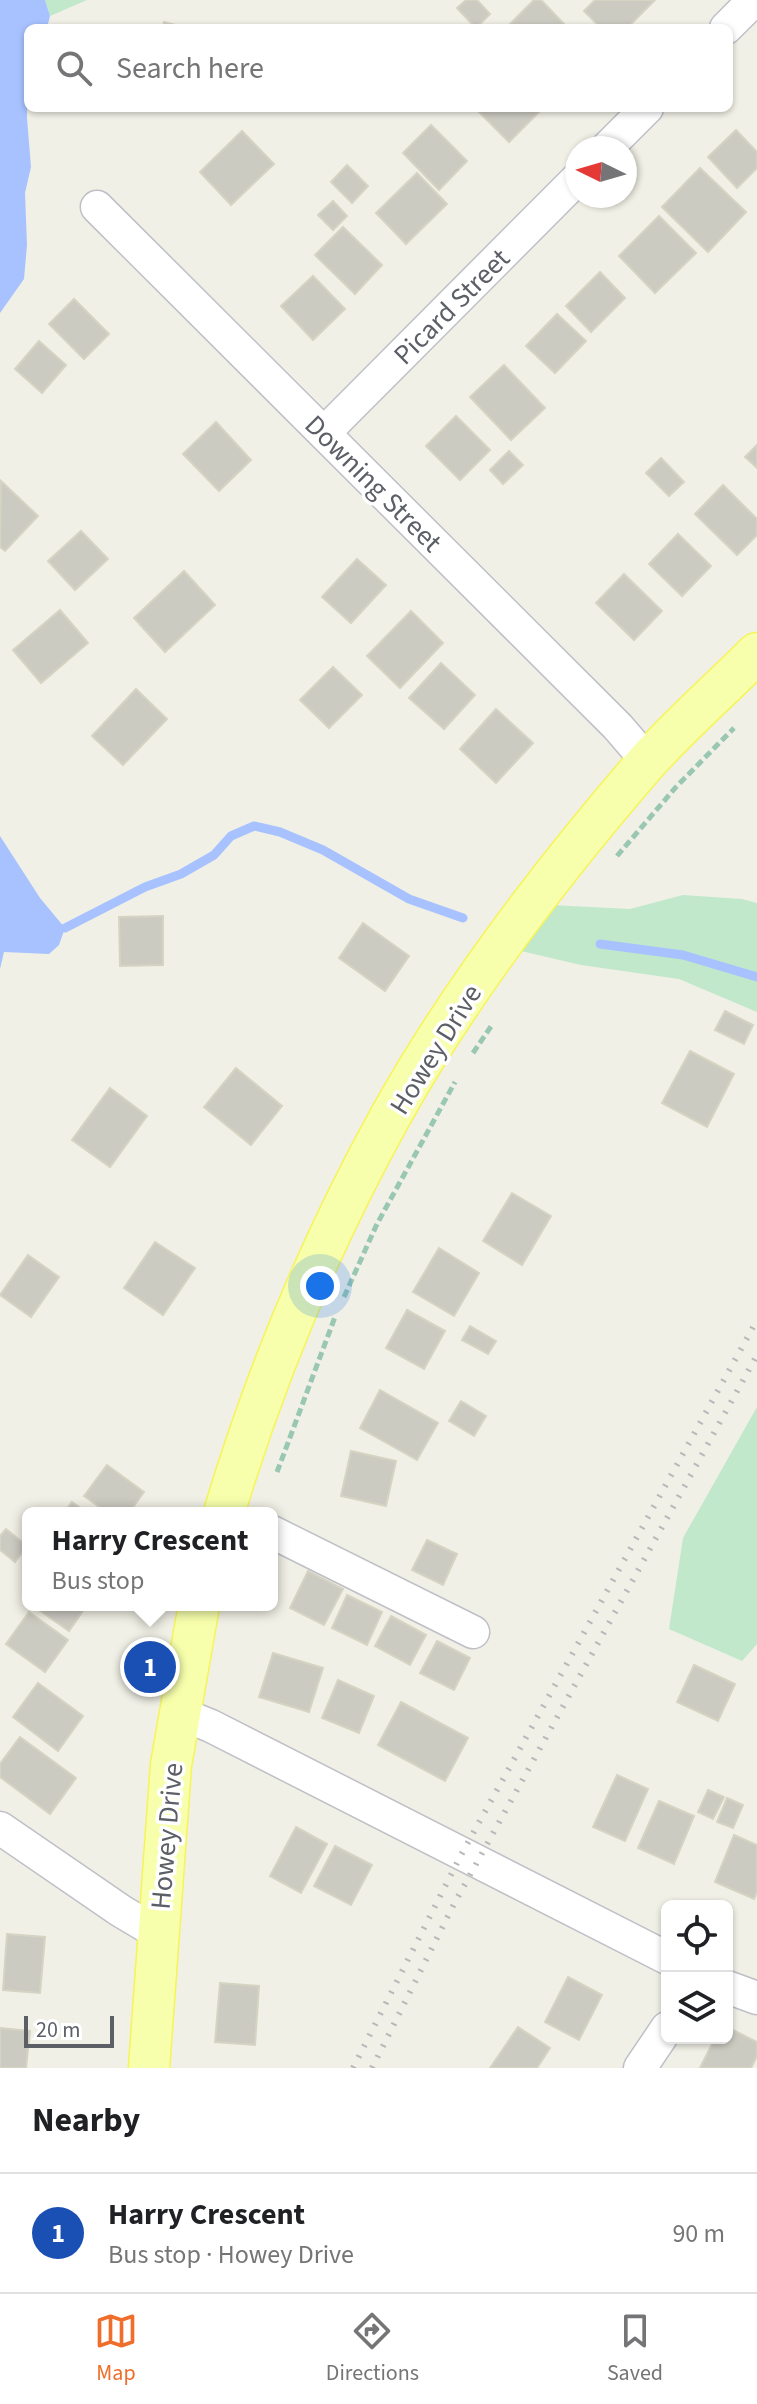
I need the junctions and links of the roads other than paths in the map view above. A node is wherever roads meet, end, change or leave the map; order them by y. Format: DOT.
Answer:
graph roads {
  1 [pos="754,0"];
  2 [pos="730,24"];
  3 [pos="643,112"];
  4 [pos="619,136"];
  5 [pos="565,191"];
  6 [pos="97,207"];
  7 [pos="324,433"];
  8 [pos="757,653"];
  9 [pos="648,762"];
  10 [pos="228,1507"];
  11 [pos="278,1535"];
  12 [pos="198,1611"];
  13 [pos="473,1632"];
  14 [pos="179,1713"];
  15 [pos="0,1828"];
  16 [pos="158,1933"];
  17 [pos="661,1955"];
  18 [pos="733,1989"];
  19 [pos="757,1998"];
  20 [pos="661,2037"];
  21 [pos="149,2068"];
  22 [pos="640,2068"];
  1 -- 2 [label="street"];
  3 -- 4 [label="street"];
  5 -- 7 [label="street, Picard Street"];
  6 -- 7 [label="street, Downing Street"];
  7 -- 9 [label="street, Downing Street"];
  8 -- 9 [label="main road, Howey Drive"];
  9 -- 10 [label="main road, Howey Drive"];
  11 -- 13 [label="street"];
  12 -- 14 [label="main road, Howey Drive"];
  14 -- 16 [label="main road, Howey Drive"];
  14 -- 17 [label="street"];
  15 -- 16 [label="street"];
  16 -- 21 [label="main road, Howey Drive"];
  18 -- 19 [label="street"];
  20 -- 22 [label="street"];
}
